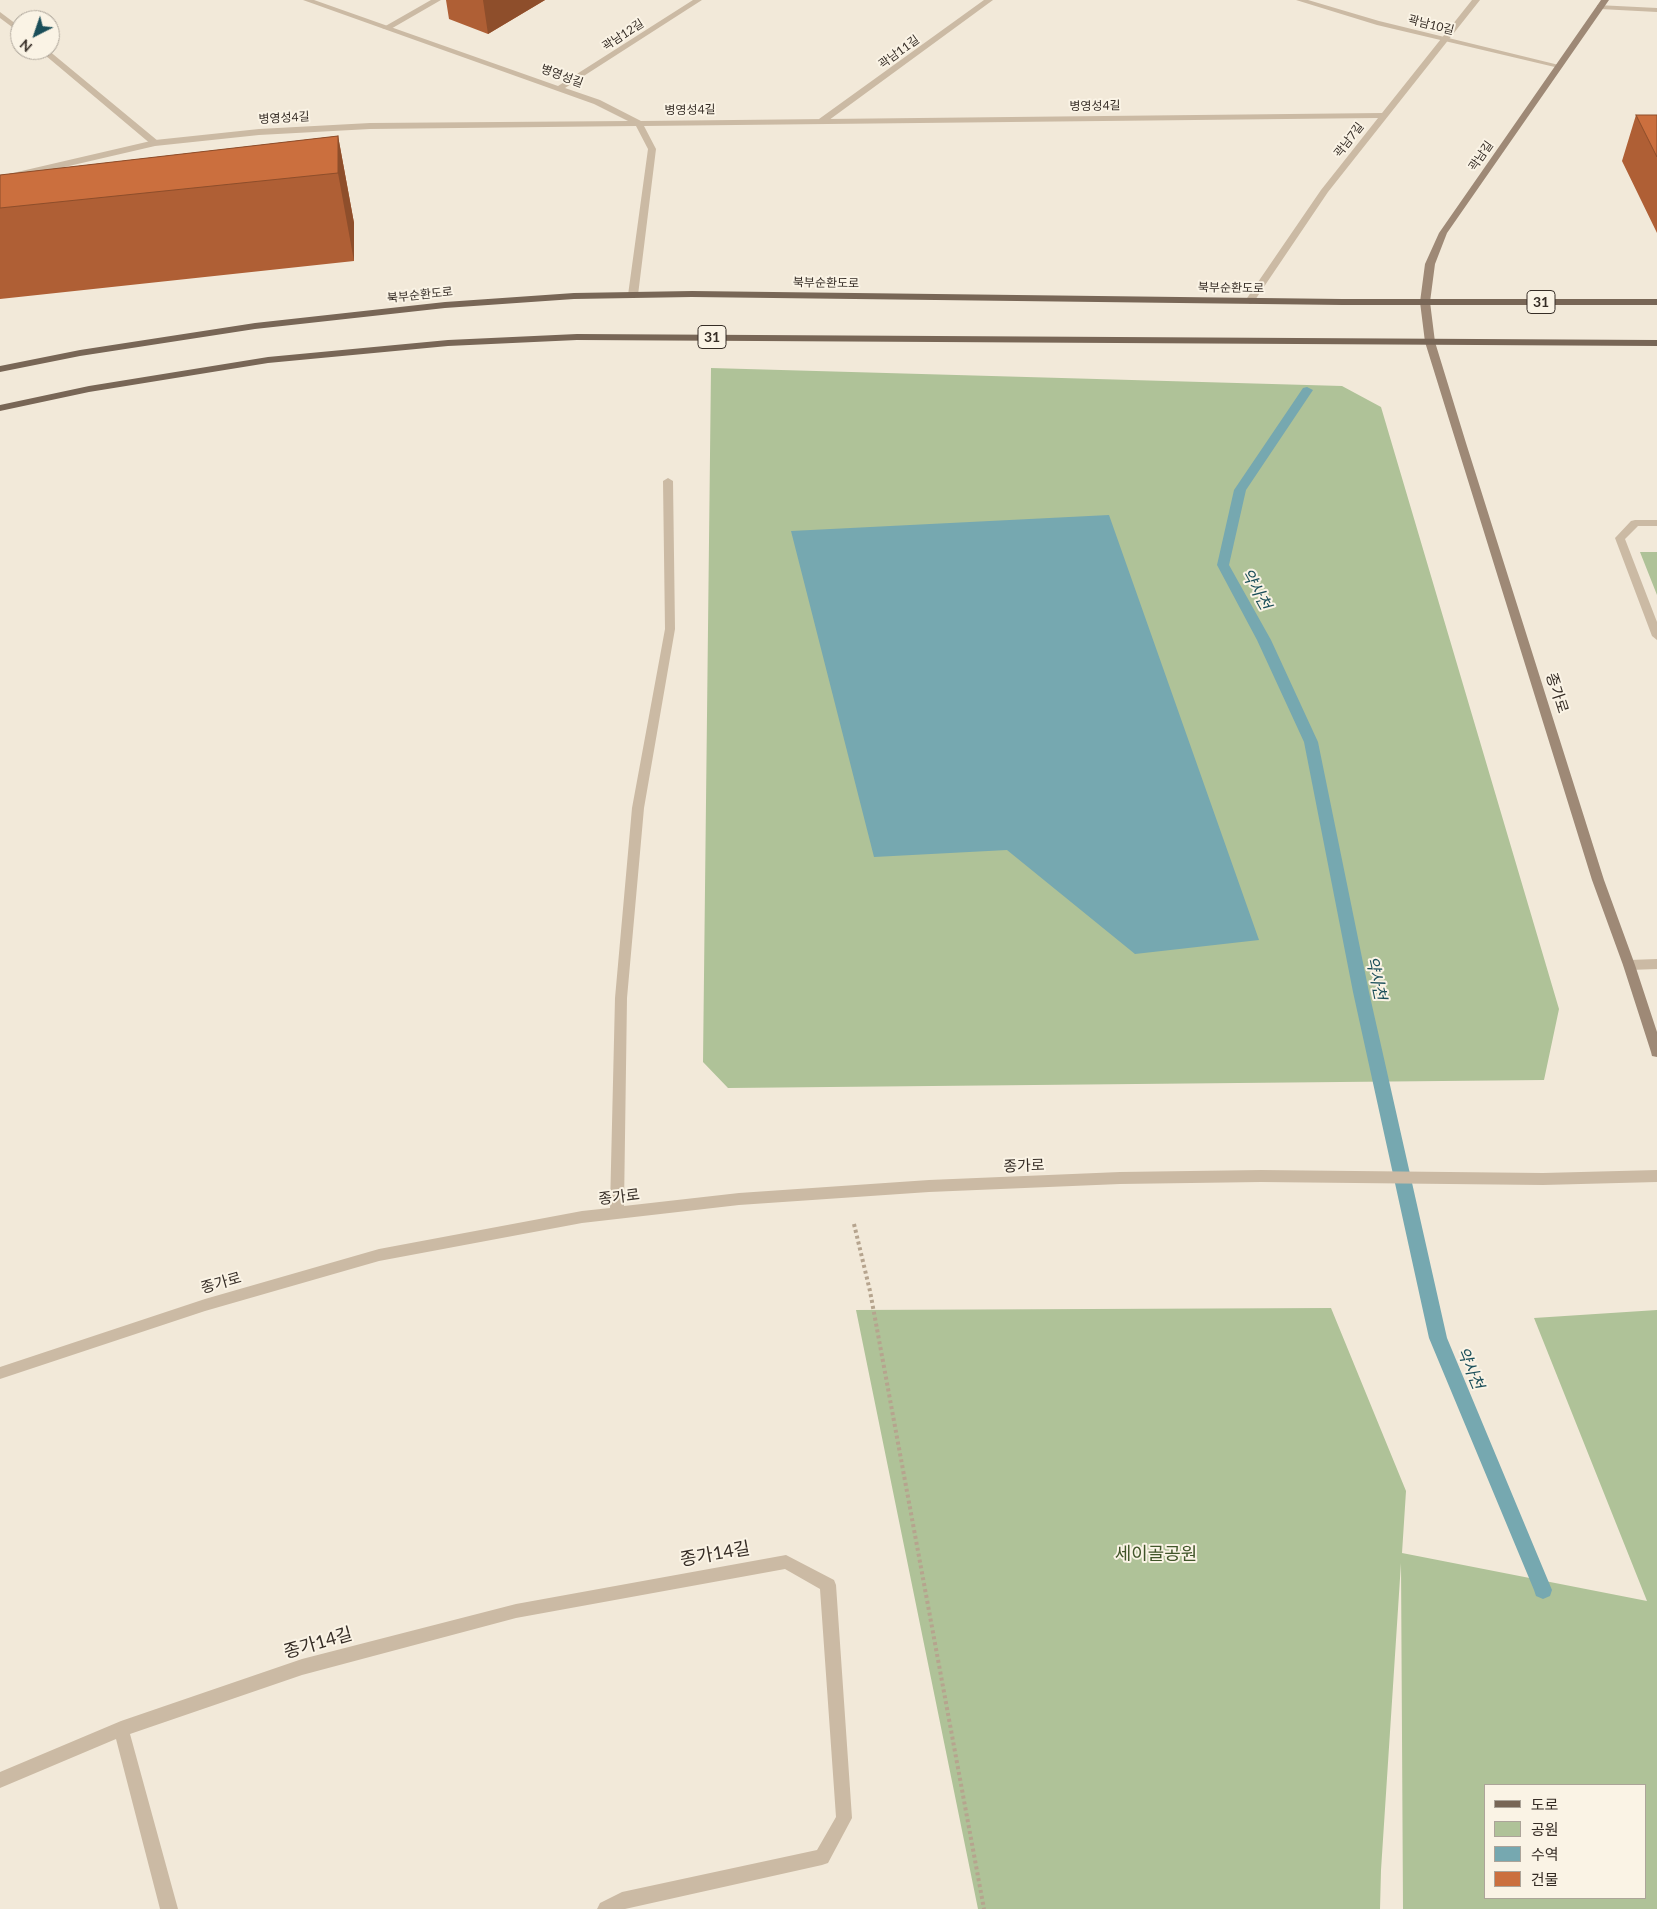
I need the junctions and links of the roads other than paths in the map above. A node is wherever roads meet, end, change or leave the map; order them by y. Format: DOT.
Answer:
graph roads {
  1 [pos="307,0"];
  2 [pos="436,0"];
  3 [pos="698,0"];
  4 [pos="989,0"];
  5 [pos="1300,0"];
  6 [pos="1476,0"];
  7 [pos="1602,3"];
  8 [pos="1657,10"];
  9 [pos="0,14"];
  10 [pos="10,22"];
  11 [pos="386,28"];
  12 [pos="1444,40"];
  13 [pos="55,60"];
  14 [pos="1559,66"];
  15 [pos="560,88"];
  16 [pos="1385,115"];
  17 [pos="822,121"];
  18 [pos="639,124"];
  19 [pos="155,143"];
  20 [pos="0,179"];
  21 [pos="633,295"];
  22 [pos="1250,301"];
  23 [pos="1425,302"];
  24 [pos="1657,302"];
  25 [pos="1430,342"];
  26 [pos="1657,343"];
  27 [pos="0,369"];
  28 [pos="0,408"];
  29 [pos="668,481"];
  30 [pos="1657,522"];
  31 [pos="1657,636"];
  32 [pos="1657,964"];
  33 [pos="1629,965"];
  34 [pos="1657,1052"];
  35 [pos="1657,1176"];
  36 [pos="617,1213"];
  37 [pos="0,1373"];
  38 [pos="121,1729"];
  39 [pos="0,1780"];
  40 [pos="168,1909"];
  41 [pos="606,1909"];
  1 -- 11 [label="street, 병영성길"];
  2 -- 11 [label="street"];
  3 -- 15 [label="street, 곽남12길"];
  4 -- 17 [label="street, 곽남11길"];
  5 -- 12 [label="street, 곽남10길"];
  6 -- 12 [label="street, 곽남7길"];
  7 -- 8 [label="street"];
  7 -- 14 [label="street, 곽남길"];
  9 -- 10 [label="street"];
  11 -- 15 [label="street, 병영성길"];
  12 -- 14 [label="street, 곽남10길"];
  12 -- 16 [label="street, 곽남7길"];
  13 -- 19 [label="street"];
  14 -- 23 [label="street, 곽남길"];
  15 -- 18 [label="street, 병영성길"];
  16 -- 17 [label="street, 병영성4길"];
  16 -- 22 [label="street, 곽남7길"];
  17 -- 18 [label="street, 병영성4길"];
  18 -- 19 [label="street, 병영성4길"];
  18 -- 21 [label="street"];
  19 -- 20 [label="street, 병영성4길"];
  21 -- 22 [label="main road, 북부순환도로 / 31"];
  21 -- 27 [label="main road, 북부순환도로 / 31"];
  22 -- 23 [label="main road, 북부순환도로 / 31"];
  23 -- 24 [label="main road, 북부순환도로 / 31"];
  23 -- 25 [label="street, 곽남길"];
  25 -- 26 [label="main road, 31"];
  25 -- 28 [label="main road, 31"];
  25 -- 33 [label="street, 종가로"];
  29 -- 36 [label="street"];
  30 -- 31 [label="street"];
  32 -- 33 [label="street"];
  33 -- 34 [label="street, 종가로"];
  35 -- 36 [label="street, 종가로"];
  36 -- 37 [label="street, 종가로"];
  38 -- 39 [label="street, 종가14길"];
  38 -- 40 [label="street"];
  38 -- 41 [label="street, 종가14길"];
}
